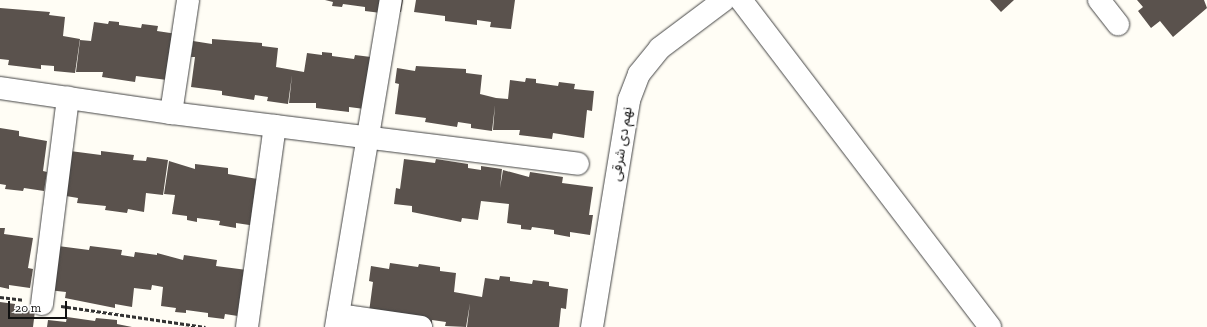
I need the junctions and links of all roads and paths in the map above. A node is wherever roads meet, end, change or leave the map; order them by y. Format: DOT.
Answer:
graph roads {
  1 [pos="188,0"];
  2 [pos="391,0"];
  3 [pos="724,0"];
  4 [pos="741,0"];
  5 [pos="1099,0"];
  6 [pos="1118,24"];
  7 [pos="0,88"];
  8 [pos="68,98"];
  9 [pos="171,113"];
  10 [pos="275,126"];
  11 [pos="368,137"];
  12 [pos="578,164"];
  13 [pos="42,304"];
  14 [pos="337,321"];
  15 [pos="205,327"];
  16 [pos="247,327"];
  17 [pos="421,327"];
  18 [pos="592,327"];
  19 [pos="990,327"];
  1 -- 9 [label="street"];
  2 -- 11 [label="street"];
  3 -- 18 [label="street, نهم دی شرقی"];
  4 -- 19 [label="street"];
  5 -- 6 [label="street"];
  7 -- 8 [label="street"];
  8 -- 9 [label="street"];
  8 -- 13 [label="street"];
  9 -- 10 [label="street"];
  10 -- 11 [label="street"];
  10 -- 16 [label="street"];
  11 -- 12 [label="street"];
  11 -- 14 [label="street"];
  13 -- 15 [label="path"];
  14 -- 17 [label="street"];
}
